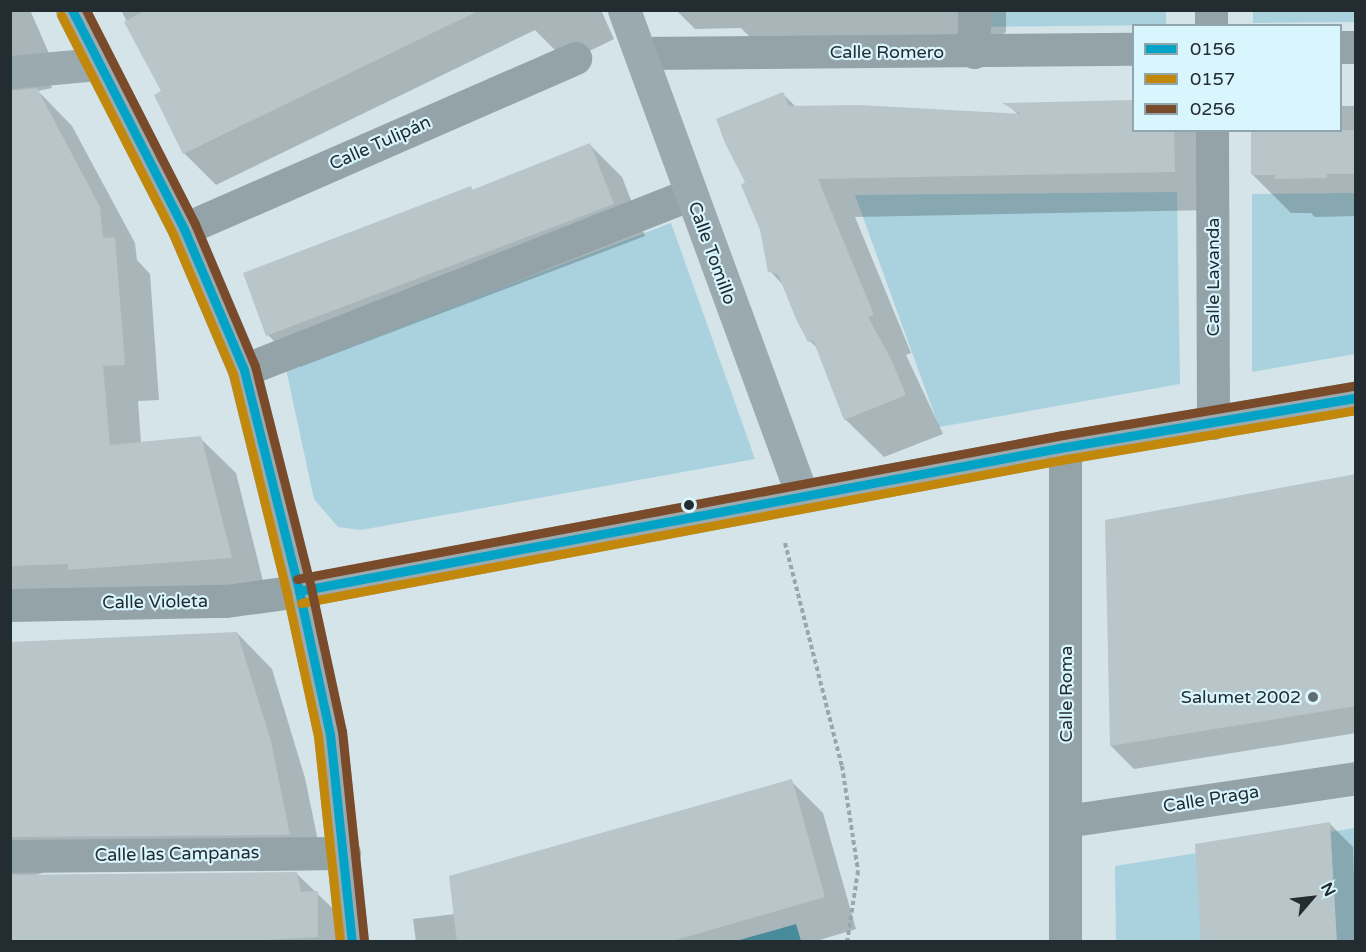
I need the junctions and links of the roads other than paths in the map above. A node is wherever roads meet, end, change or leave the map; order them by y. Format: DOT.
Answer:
graph roads {
  1 [pos="624,10"];
  2 [pos="974,10"];
  3 [pos="74,11"];
  4 [pos="1132,49"];
  5 [pos="974,52"];
  6 [pos="641,53"];
  7 [pos="575,58"];
  8 [pos="98,64"];
  9 [pos="10,72"];
  10 [pos="1212,132"];
  11 [pos="690,194"];
  12 [pos="184,229"];
  13 [pos="244,370"];
  14 [pos="1356,398"];
  15 [pos="1213,423"];
  16 [pos="1065,447"];
  17 [pos="788,498"];
  18 [pos="299,591"];
  19 [pos="10,605"];
  20 [pos="1356,778"];
  21 [pos="1066,821"];
  22 [pos="344,853"];
  23 [pos="10,856"];
  24 [pos="352,942"];
  25 [pos="1065,942"];
  1 -- 6 [label="street, Calle Tomillo"];
  2 -- 5 [label="street"];
  3 -- 8 [label="street"];
  4 -- 5 [label="street, Calle Romero"];
  5 -- 6 [label="street, Calle Romero"];
  6 -- 11 [label="street, Calle Tomillo"];
  7 -- 12 [label="street, Calle Tulipán"];
  8 -- 9 [label="street"];
  8 -- 12 [label="street"];
  10 -- 15 [label="street, Calle Lavanda"];
  11 -- 13 [label="street"];
  11 -- 17 [label="street, Calle Tomillo"];
  12 -- 13 [label="street"];
  13 -- 18 [label="street"];
  14 -- 15 [label="street"];
  15 -- 16 [label="street"];
  16 -- 17 [label="street"];
  16 -- 21 [label="street, Calle Roma"];
  17 -- 18 [label="street"];
  18 -- 19 [label="street, Calle Violeta"];
  18 -- 22 [label="street"];
  20 -- 21 [label="street, Calle Praga"];
  21 -- 25 [label="street, Calle Roma"];
  22 -- 23 [label="street, Calle las Campanas"];
  22 -- 24 [label="street"];
}
